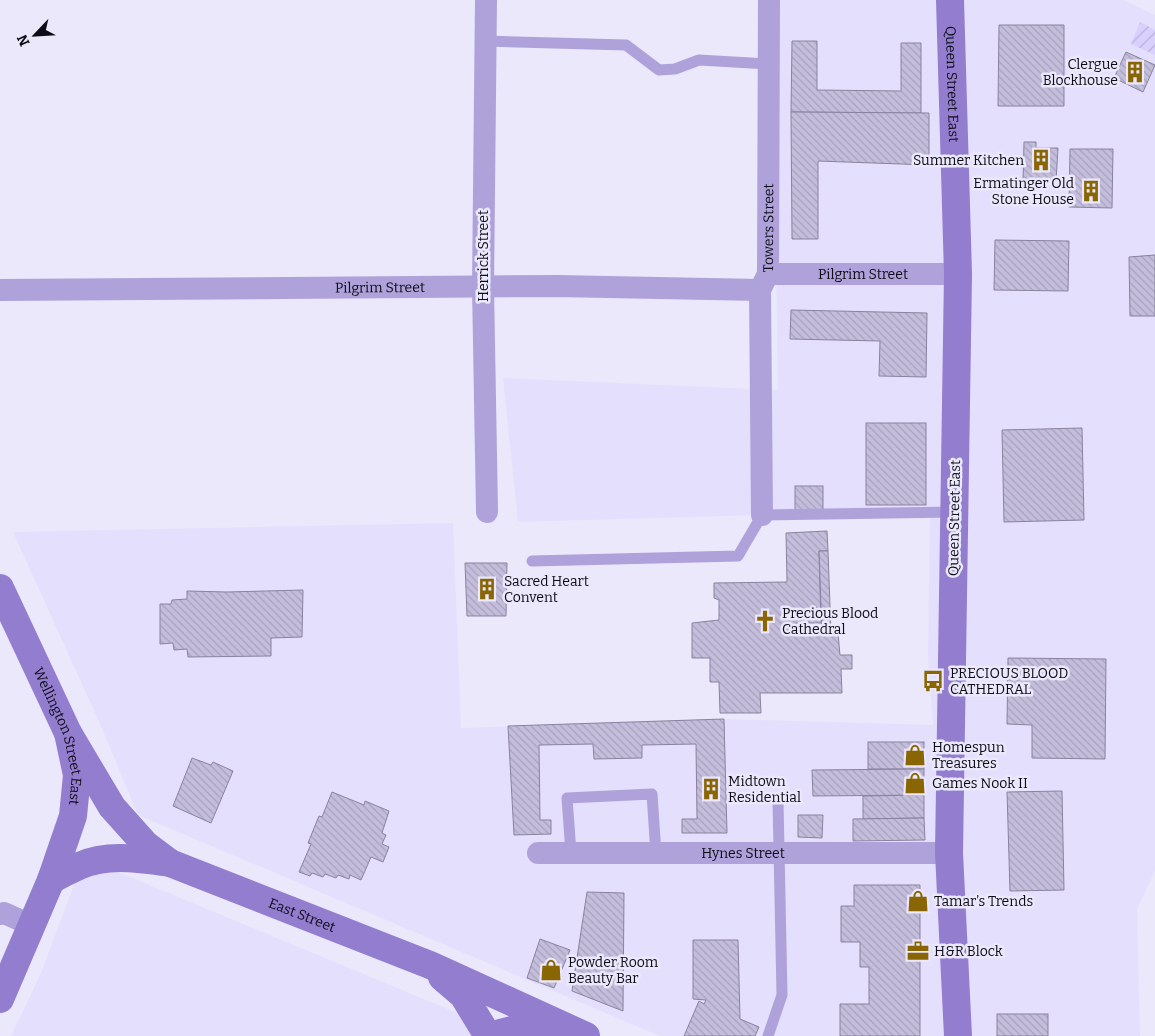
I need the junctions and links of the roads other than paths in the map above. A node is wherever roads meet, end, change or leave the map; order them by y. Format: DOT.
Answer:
graph roads {
  1 [pos="486,0"];
  2 [pos="769,0"];
  3 [pos="950,0"];
  4 [pos="485,41"];
  5 [pos="768,64"];
  6 [pos="958,274"];
  7 [pos="764,282"];
  8 [pos="483,287"];
  9 [pos="0,290"];
  10 [pos="487,512"];
  11 [pos="954,512"];
  12 [pos="762,515"];
  13 [pos="532,561"];
  14 [pos="0,588"];
  15 [pos="68,733"];
  16 [pos="778,801"];
  17 [pos="571,853"];
  18 [pos="778,853"];
  19 [pos="949,853"];
  20 [pos="538,854"];
  21 [pos="656,854"];
  22 [pos="170,863"];
  23 [pos="51,880"];
  24 [pos="0,914"];
  25 [pos="31,925"];
  26 [pos="430,965"];
  27 [pos="0,999"];
  28 [pos="489,1036"];
  29 [pos="567,1036"];
  30 [pos="586,1036"];
  31 [pos="768,1036"];
  32 [pos="958,1036"];
  1 -- 4 [label="street, Herrick Street"];
  2 -- 5 [label="street, Towers Street"];
  3 -- 6 [label="main road, Queen Street East"];
  4 -- 5 [label="lane"];
  4 -- 8 [label="street, Herrick Street"];
  5 -- 7 [label="street, Towers Street"];
  6 -- 7 [label="street, Pilgrim Street"];
  6 -- 11 [label="main road, Queen Street East"];
  7 -- 8 [label="street, Pilgrim Street"];
  7 -- 12 [label="street, Towers Street"];
  8 -- 9 [label="street, Pilgrim Street"];
  8 -- 10 [label="street, Herrick Street"];
  11 -- 12 [label="lane"];
  11 -- 19 [label="main road, Queen Street East"];
  12 -- 13 [label="lane"];
  14 -- 15 [label="main road, Wellington Street East"];
  15 -- 22 [label="main road, East Street"];
  15 -- 23 [label="main road, Wellington Street East"];
  16 -- 18 [label="lane"];
  17 -- 20 [label="street, Hynes Street"];
  17 -- 21 [label="street, Hynes Street"];
  17 -- 21 [label="lane"];
  18 -- 19 [label="street, Hynes Street"];
  18 -- 21 [label="street, Hynes Street"];
  18 -- 31 [label="lane"];
  19 -- 32 [label="main road, Queen Street East"];
  22 -- 23 [label="main road"];
  22 -- 26 [label="main road, East Street"];
  23 -- 25 [label="main road, Wellington Street East"];
  24 -- 25 [label="street"];
  25 -- 27 [label="main road, Wellington Street East"];
  26 -- 28 [label="main road"];
  26 -- 30 [label="main road, East Street"];
  28 -- 29 [label="main road"];
}
